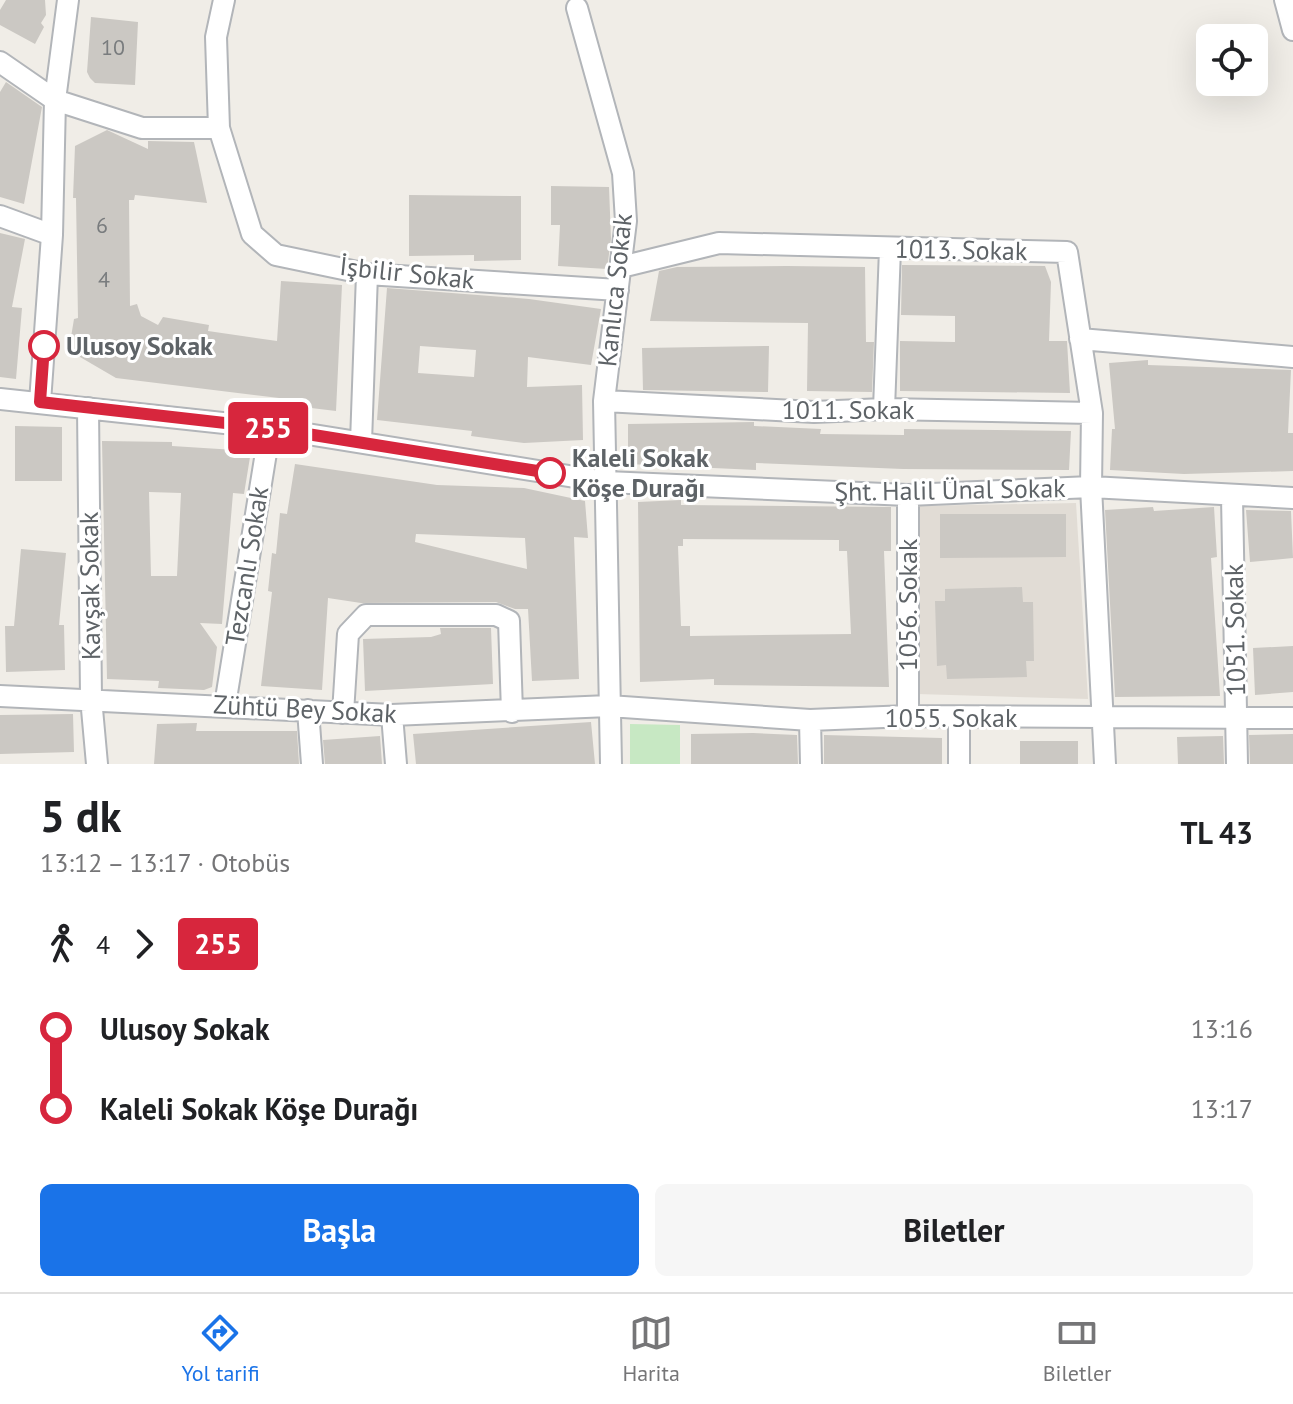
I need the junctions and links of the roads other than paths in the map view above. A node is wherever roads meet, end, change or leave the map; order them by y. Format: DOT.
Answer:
graph roads {
  1 [pos="68,0"];
  2 [pos="224,0"];
  3 [pos="1285,0"];
  4 [pos="577,8"];
  5 [pos="1293,30"];
  6 [pos="0,62"];
  7 [pos="55,100"];
  8 [pos="219,128"];
  9 [pos="0,216"];
  10 [pos="52,235"];
  11 [pos="890,249"];
  12 [pos="621,267"];
  13 [pos="367,274"];
  14 [pos="618,290"];
  15 [pos="1080,339"];
  16 [pos="1293,357"];
  17 [pos="0,399"];
  18 [pos="604,401"];
  19 [pos="40,402"];
  20 [pos="88,408"];
  21 [pos="884,409"];
  22 [pos="1092,413"];
  23 [pos="270,428"];
  24 [pos="361,442"];
  25 [pos="606,482"];
  26 [pos="1091,487"];
  27 [pos="908,495"];
  28 [pos="1232,497"];
  29 [pos="1293,498"];
  30 [pos="0,696"];
  31 [pos="91,698"];
  32 [pos="225,705"];
  33 [pos="609,706"];
  34 [pos="308,710"];
  35 [pos="512,712"];
  36 [pos="343,713"];
  37 [pos="392,715"];
  38 [pos="908,716"];
  39 [pos="1104,718"];
  40 [pos="1237,718"];
  41 [pos="1293,718"];
  42 [pos="959,719"];
  43 [pos="810,720"];
  44 [pos="97,764"];
  45 [pos="312,764"];
  46 [pos="396,764"];
  47 [pos="611,764"];
  48 [pos="811,764"];
  49 [pos="959,764"];
  50 [pos="1105,764"];
  51 [pos="1237,764"];
  1 -- 7 [label="street"];
  2 -- 8 [label="street, İşbilir Sokak"];
  3 -- 5 [label="street"];
  4 -- 12 [label="street, Kanlıca Sokak"];
  6 -- 7 [label="street"];
  7 -- 8 [label="street"];
  7 -- 10 [label="street"];
  8 -- 13 [label="street, İşbilir Sokak"];
  9 -- 10 [label="street"];
  10 -- 19 [label="street"];
  11 -- 12 [label="street, 1013. Sokak"];
  11 -- 15 [label="street, 1013. Sokak"];
  11 -- 21 [label="street"];
  12 -- 14 [label="street, Kanlıca Sokak"];
  13 -- 14 [label="street, İşbilir Sokak"];
  13 -- 24 [label="street"];
  14 -- 18 [label="street, Kanlıca Sokak"];
  15 -- 16 [label="street"];
  15 -- 22 [label="street, 1013. Sokak"];
  17 -- 19 [label="street, Şht. Halil Ünal Sokak"];
  18 -- 21 [label="street, 1011. Sokak"];
  18 -- 25 [label="street, Kanlıca Sokak"];
  19 -- 20 [label="street, Şht. Halil Ünal Sokak"];
  20 -- 23 [label="street, Şht. Halil Ünal Sokak"];
  20 -- 31 [label="street, Kavşak Sokak"];
  21 -- 22 [label="street, 1011. Sokak"];
  22 -- 26 [label="street, 1013. Sokak"];
  23 -- 24 [label="street, Şht. Halil Ünal Sokak"];
  23 -- 32 [label="street, Tezcanlı Sokak"];
  24 -- 25 [label="street, Şht. Halil Ünal Sokak"];
  25 -- 27 [label="street, Şht. Halil Ünal Sokak"];
  25 -- 33 [label="street, Kanlıca Sokak"];
  26 -- 27 [label="street, Şht. Halil Ünal Sokak"];
  26 -- 28 [label="street, Şht. Halil Ünal Sokak"];
  26 -- 39 [label="street, 1013. Sokak"];
  27 -- 38 [label="street, 1056. Sokak"];
  28 -- 29 [label="street, Şht. Halil Ünal Sokak"];
  28 -- 40 [label="street, 1051. Sokak"];
  30 -- 31 [label="street, Zühtü Bey Sokak"];
  31 -- 32 [label="street, Zühtü Bey Sokak"];
  31 -- 44 [label="street, Kavşak Sokak"];
  32 -- 34 [label="street, Zühtü Bey Sokak"];
  33 -- 35 [label="street, Zühtü Bey Sokak"];
  33 -- 43 [label="street, 1055. Sokak"];
  33 -- 47 [label="street, Kanlıca Sokak"];
  34 -- 36 [label="street, Zühtü Bey Sokak"];
  34 -- 45 [label="street"];
  35 -- 36 [label="street"];
  35 -- 37 [label="street, Zühtü Bey Sokak"];
  36 -- 37 [label="street, Zühtü Bey Sokak"];
  37 -- 46 [label="street"];
  38 -- 42 [label="street, 1055. Sokak"];
  38 -- 43 [label="street, 1055. Sokak"];
  39 -- 40 [label="street, 1055. Sokak"];
  39 -- 42 [label="street, 1055. Sokak"];
  39 -- 50 [label="street, 1013. Sokak"];
  40 -- 41 [label="street, 1055. Sokak"];
  40 -- 51 [label="street, 1051. Sokak"];
  42 -- 49 [label="street"];
  43 -- 48 [label="street"];
}
